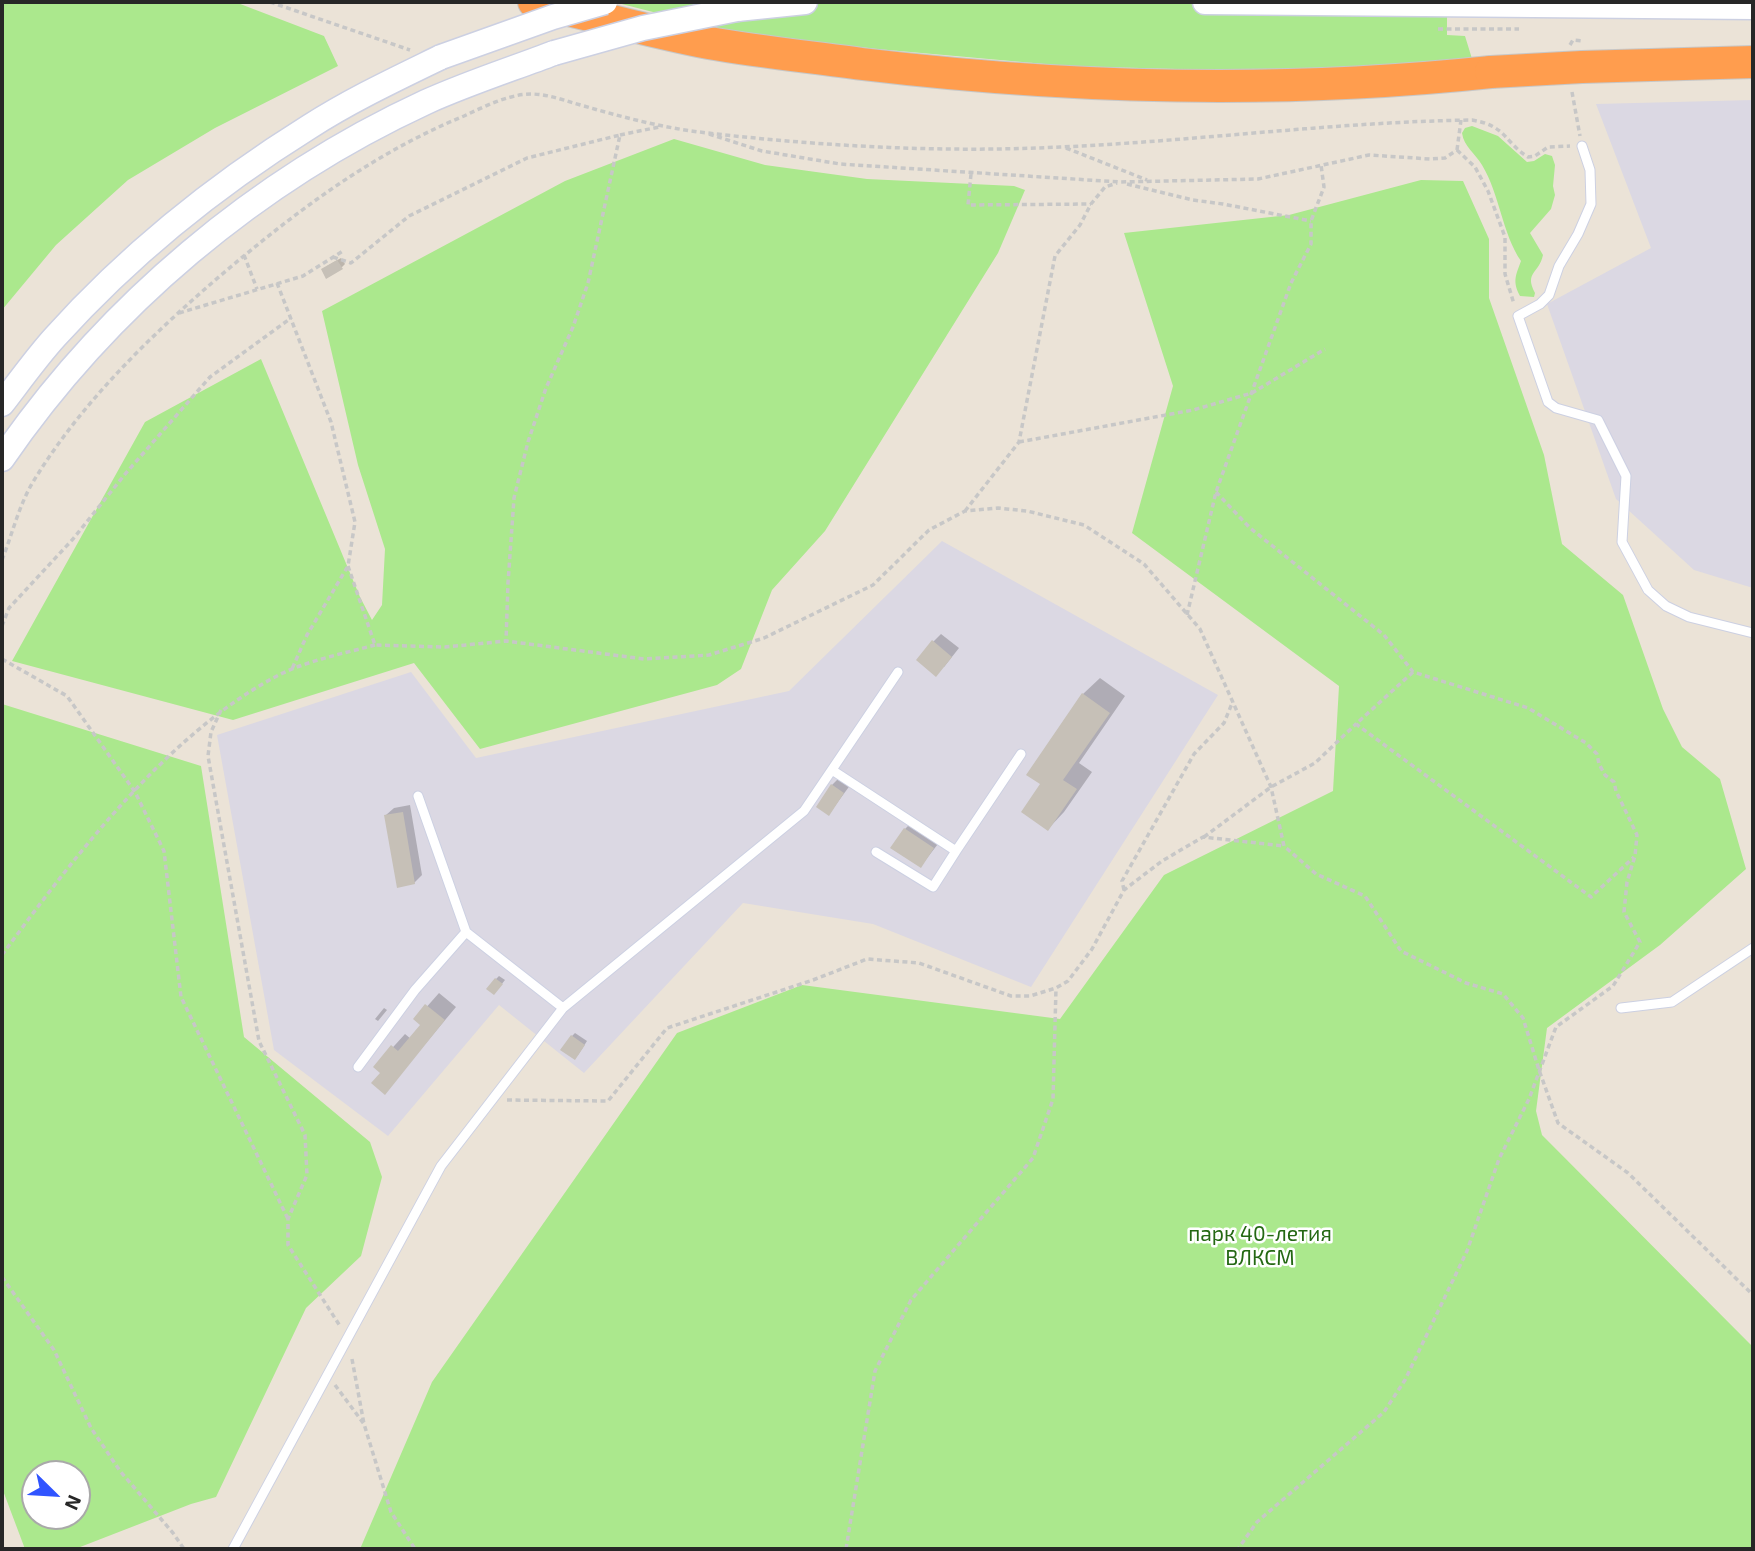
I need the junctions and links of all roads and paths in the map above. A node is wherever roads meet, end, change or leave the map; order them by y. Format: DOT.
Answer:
graph roads {
  1 [pos="270,2"];
  2 [pos="534,2"];
  3 [pos="605,2"];
  4 [pos="805,2"];
  5 [pos="1205,2"];
  6 [pos="1753,7"];
  7 [pos="1438,29"];
  8 [pos="1519,29"];
  9 [pos="430,55"];
  10 [pos="1753,62"];
  11 [pos="662,127"];
  12 [pos="701,132"];
  13 [pos="620,135"];
  14 [pos="1582,146"];
  15 [pos="1063,147"];
  16 [pos="1457,150"];
  17 [pos="1321,165"];
  18 [pos="971,174"];
  19 [pos="1149,181"];
  20 [pos="1120,182"];
  21 [pos="1091,204"];
  22 [pos="1311,221"];
  23 [pos="343,251"];
  24 [pos="244,255"];
  25 [pos="333,257"];
  26 [pos="277,283"];
  27 [pos="257,289"];
  28 [pos="177,313"];
  29 [pos="1518,316"];
  30 [pos="290,318"];
  31 [pos="1325,349"];
  32 [pos="1252,393"];
  33 [pos="2,404"];
  34 [pos="1019,442"];
  35 [pos="2,460"];
  36 [pos="1216,492"];
  37 [pos="965,511"];
  38 [pos="2,560"];
  39 [pos="348,566"];
  40 [pos="1187,615"];
  41 [pos="2,626"];
  42 [pos="1753,633"];
  43 [pos="506,641"];
  44 [pos="375,645"];
  45 [pos="2,659"];
  46 [pos="292,669"];
  47 [pos="898,671"];
  48 [pos="1413,672"];
  49 [pos="1233,701"];
  50 [pos="221,710"];
  51 [pos="1356,724"];
  52 [pos="1021,754"];
  53 [pos="832,770"];
  54 [pos="1271,787"];
  55 [pos="135,792"];
  56 [pos="418,796"];
  57 [pos="1203,837"];
  58 [pos="1284,846"];
  59 [pos="956,851"];
  60 [pos="876,852"];
  61 [pos="1635,856"];
  62 [pos="1124,890"];
  63 [pos="466,932"];
  64 [pos="1753,948"];
  65 [pos="2,955"];
  66 [pos="1056,988"];
  67 [pos="563,1008"];
  68 [pos="1621,1008"];
  69 [pos="358,1067"];
  70 [pos="1539,1070"];
  71 [pos="492,1100"];
  72 [pos="288,1219"];
  73 [pos="2,1277"];
  74 [pos="1753,1295"];
  75 [pos="348,1337"];
  76 [pos="327,1375"];
  77 [pos="365,1424"];
  78 [pos="184,1549"];
  79 [pos="233,1549"];
  80 [pos="415,1549"];
  81 [pos="846,1549"];
  82 [pos="1238,1549"];
  1 -- 9 [label="path"];
  2 -- 10 [label="highway, bridge"];
  3 -- 9 [label="main road, bridge"];
  4 -- 35 [label="main road, bridge"];
  5 -- 6 [label="main road"];
  7 -- 8 [label="path"];
  9 -- 33 [label="main road"];
  11 -- 12 [label="path"];
  11 -- 13 [label="path"];
  11 -- 24 [label="path"];
  12 -- 15 [label="path"];
  12 -- 18 [label="path"];
  13 -- 25 [label="path"];
  13 -- 43 [label="path"];
  14 -- 29 [label="lane"];
  15 -- 16 [label="path"];
  15 -- 19 [label="path"];
  16 -- 17 [label="path"];
  16 -- 29 [label="path"];
  17 -- 19 [label="path"];
  17 -- 22 [label="path"];
  18 -- 20 [label="path"];
  18 -- 21 [label="path"];
  19 -- 20 [label="path"];
  20 -- 21 [label="path"];
  20 -- 22 [label="path"];
  21 -- 34 [label="path"];
  22 -- 32 [label="path"];
  23 -- 25 [label="path"];
  24 -- 27 [label="path"];
  24 -- 28 [label="path"];
  25 -- 26 [label="path"];
  26 -- 27 [label="path"];
  26 -- 30 [label="path"];
  27 -- 28 [label="path"];
  28 -- 38 [label="path"];
  29 -- 42 [label="lane"];
  30 -- 39 [label="path"];
  30 -- 41 [label="path"];
  31 -- 32 [label="path"];
  32 -- 34 [label="path"];
  32 -- 36 [label="path"];
  34 -- 37 [label="path"];
  36 -- 40 [label="path"];
  36 -- 48 [label="path"];
  37 -- 40 [label="path"];
  37 -- 43 [label="path"];
  39 -- 44 [label="path"];
  39 -- 46 [label="path"];
  40 -- 49 [label="path"];
  43 -- 44 [label="path"];
  44 -- 46 [label="path"];
  45 -- 55 [label="path"];
  46 -- 50 [label="path"];
  47 -- 53 [label="lane"];
  48 -- 51 [label="path"];
  48 -- 61 [label="path"];
  49 -- 54 [label="path"];
  49 -- 62 [label="path"];
  50 -- 55 [label="path"];
  50 -- 72 [label="path"];
  51 -- 54 [label="path"];
  51 -- 61 [label="path"];
  52 -- 59 [label="lane"];
  53 -- 59 [label="lane"];
  53 -- 67 [label="lane"];
  54 -- 57 [label="path"];
  54 -- 58 [label="path"];
  55 -- 65 [label="path"];
  55 -- 72 [label="path"];
  56 -- 63 [label="lane"];
  57 -- 58 [label="path"];
  57 -- 62 [label="path"];
  58 -- 70 [label="path"];
  59 -- 60 [label="lane"];
  61 -- 70 [label="path"];
  62 -- 66 [label="path"];
  63 -- 67 [label="lane"];
  63 -- 69 [label="lane"];
  64 -- 68 [label="lane"];
  66 -- 71 [label="path"];
  66 -- 81 [label="path"];
  67 -- 71 [label="lane"];
  70 -- 74 [label="path"];
  70 -- 82 [label="path"];
  71 -- 75 [label="lane"];
  72 -- 75 [label="path"];
  73 -- 78 [label="path"];
  75 -- 76 [label="lane"];
  75 -- 77 [label="path"];
  76 -- 77 [label="path"];
  76 -- 79 [label="lane"];
  77 -- 80 [label="path"];
}
